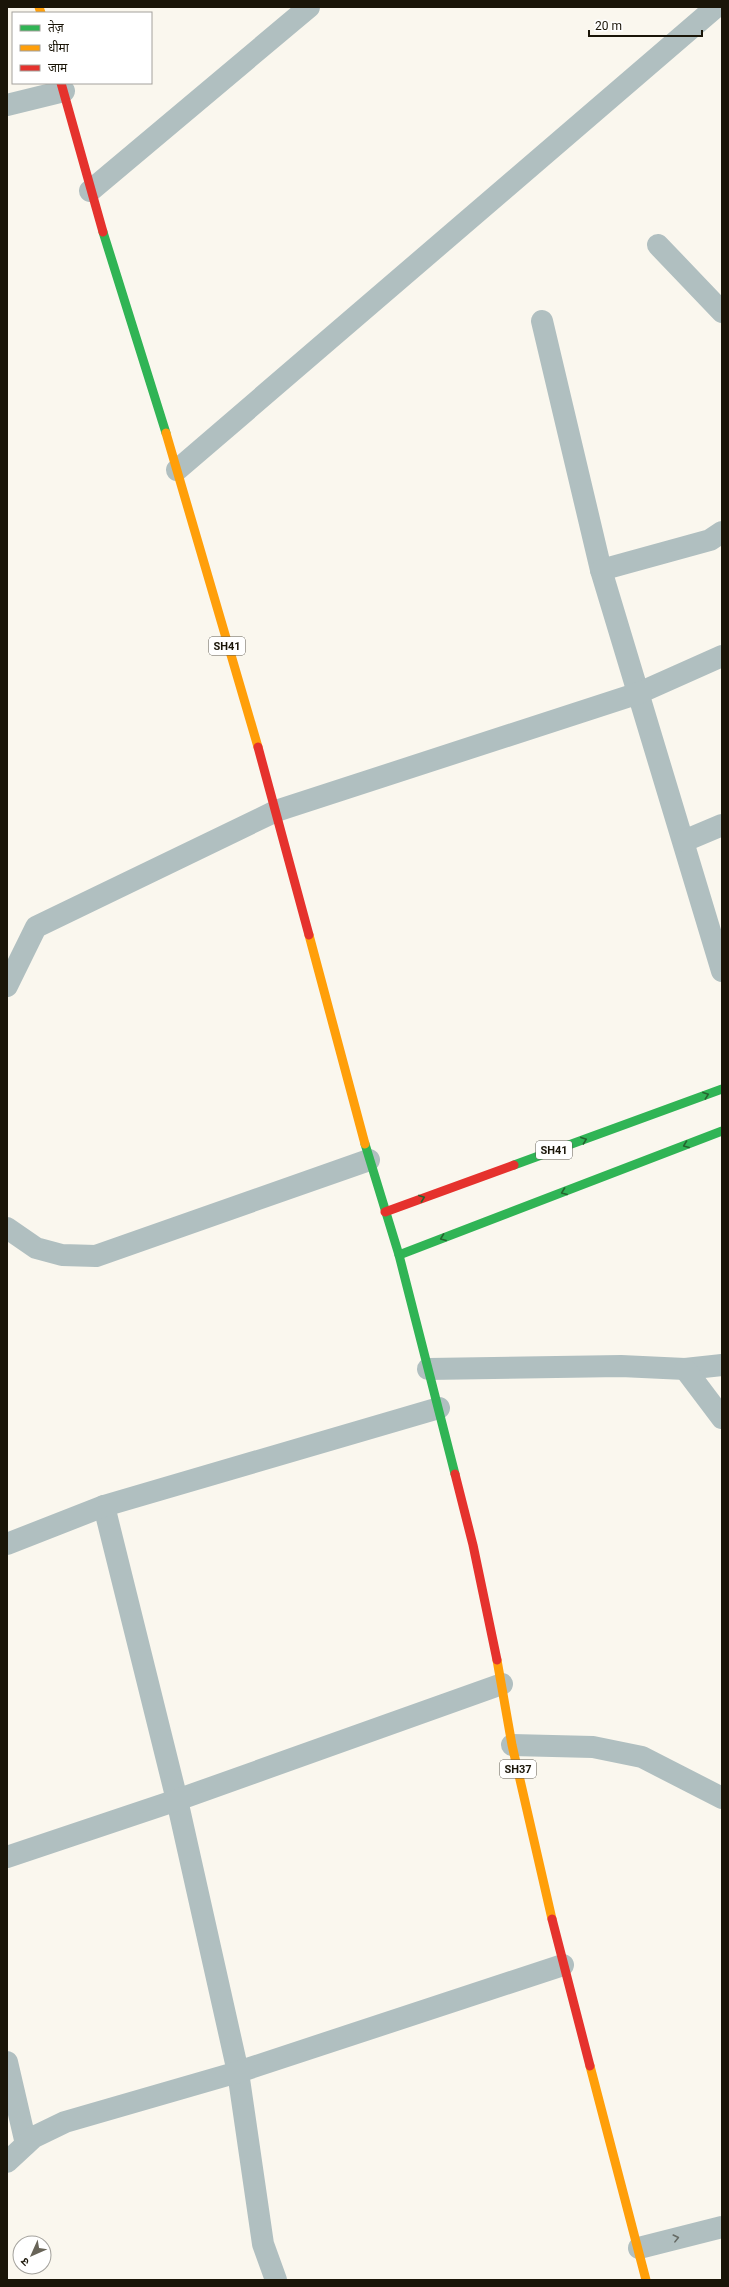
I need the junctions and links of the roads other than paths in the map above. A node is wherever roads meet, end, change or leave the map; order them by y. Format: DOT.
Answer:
graph roads {
  1 [pos="309,7"];
  2 [pos="716,7"];
  3 [pos="63,87"];
  4 [pos="7,105"];
  5 [pos="90,191"];
  6 [pos="658,245"];
  7 [pos="722,312"];
  8 [pos="542,321"];
  9 [pos="177,470"];
  10 [pos="722,532"];
  11 [pos="601,570"];
  12 [pos="722,656"];
  13 [pos="639,693"];
  14 [pos="276,811"];
  15 [pos="722,825"];
  16 [pos="684,841"];
  17 [pos="722,972"];
  18 [pos="7,986"];
  19 [pos="722,1089"];
  20 [pos="722,1131"];
  21 [pos="369,1160"];
  22 [pos="385,1212"];
  23 [pos="7,1228"];
  24 [pos="399,1255"];
  25 [pos="722,1365"];
  26 [pos="428,1369"];
  27 [pos="685,1369"];
  28 [pos="439,1408"];
  29 [pos="722,1418"];
  30 [pos="104,1506"];
  31 [pos="7,1544"];
  32 [pos="502,1684"];
  33 [pos="512,1745"];
  34 [pos="722,1798"];
  35 [pos="177,1800"];
  36 [pos="7,1857"];
  37 [pos="563,1965"];
  38 [pos="7,2062"];
  39 [pos="238,2072"];
  40 [pos="26,2144"];
  41 [pos="7,2162"];
  42 [pos="722,2228"];
  43 [pos="639,2248"];
  44 [pos="276,2280"];
  45 [pos="646,2280"];
  1 -- 5 [label="street"];
  2 -- 9 [label="street"];
  3 -- 4 [label="street"];
  3 -- 5 [label="main road, SH41"];
  5 -- 9 [label="main road, SH41"];
  6 -- 7 [label="street"];
  8 -- 11 [label="street"];
  9 -- 14 [label="main road, SH41"];
  10 -- 11 [label="street"];
  11 -- 13 [label="street"];
  12 -- 13 [label="street"];
  13 -- 14 [label="street"];
  13 -- 16 [label="street"];
  14 -- 18 [label="street"];
  14 -- 21 [label="main road, SH41"];
  15 -- 16 [label="street"];
  16 -- 17 [label="street"];
  22 -- 19 [label="main road, SH41, one-way"];
  20 -- 24 [label="main road, one-way"];
  21 -- 22 [label="main road, SH41"];
  21 -- 23 [label="street"];
  22 -- 24 [label="main road, SH41"];
  24 -- 26 [label="main road, SH37"];
  25 -- 27 [label="street"];
  26 -- 27 [label="street"];
  26 -- 28 [label="main road, SH37"];
  27 -- 29 [label="street"];
  28 -- 30 [label="street"];
  28 -- 32 [label="main road, SH37"];
  30 -- 31 [label="street"];
  30 -- 35 [label="street"];
  32 -- 33 [label="main road, SH37"];
  32 -- 35 [label="street"];
  33 -- 34 [label="street"];
  33 -- 37 [label="main road, SH37"];
  35 -- 36 [label="street"];
  35 -- 39 [label="street"];
  37 -- 39 [label="street"];
  37 -- 43 [label="main road, SH37"];
  38 -- 40 [label="street"];
  39 -- 40 [label="street"];
  39 -- 44 [label="street"];
  40 -- 41 [label="street"];
  43 -- 42 [label="street, one-way"];
  43 -- 45 [label="main road, SH37"];
}
